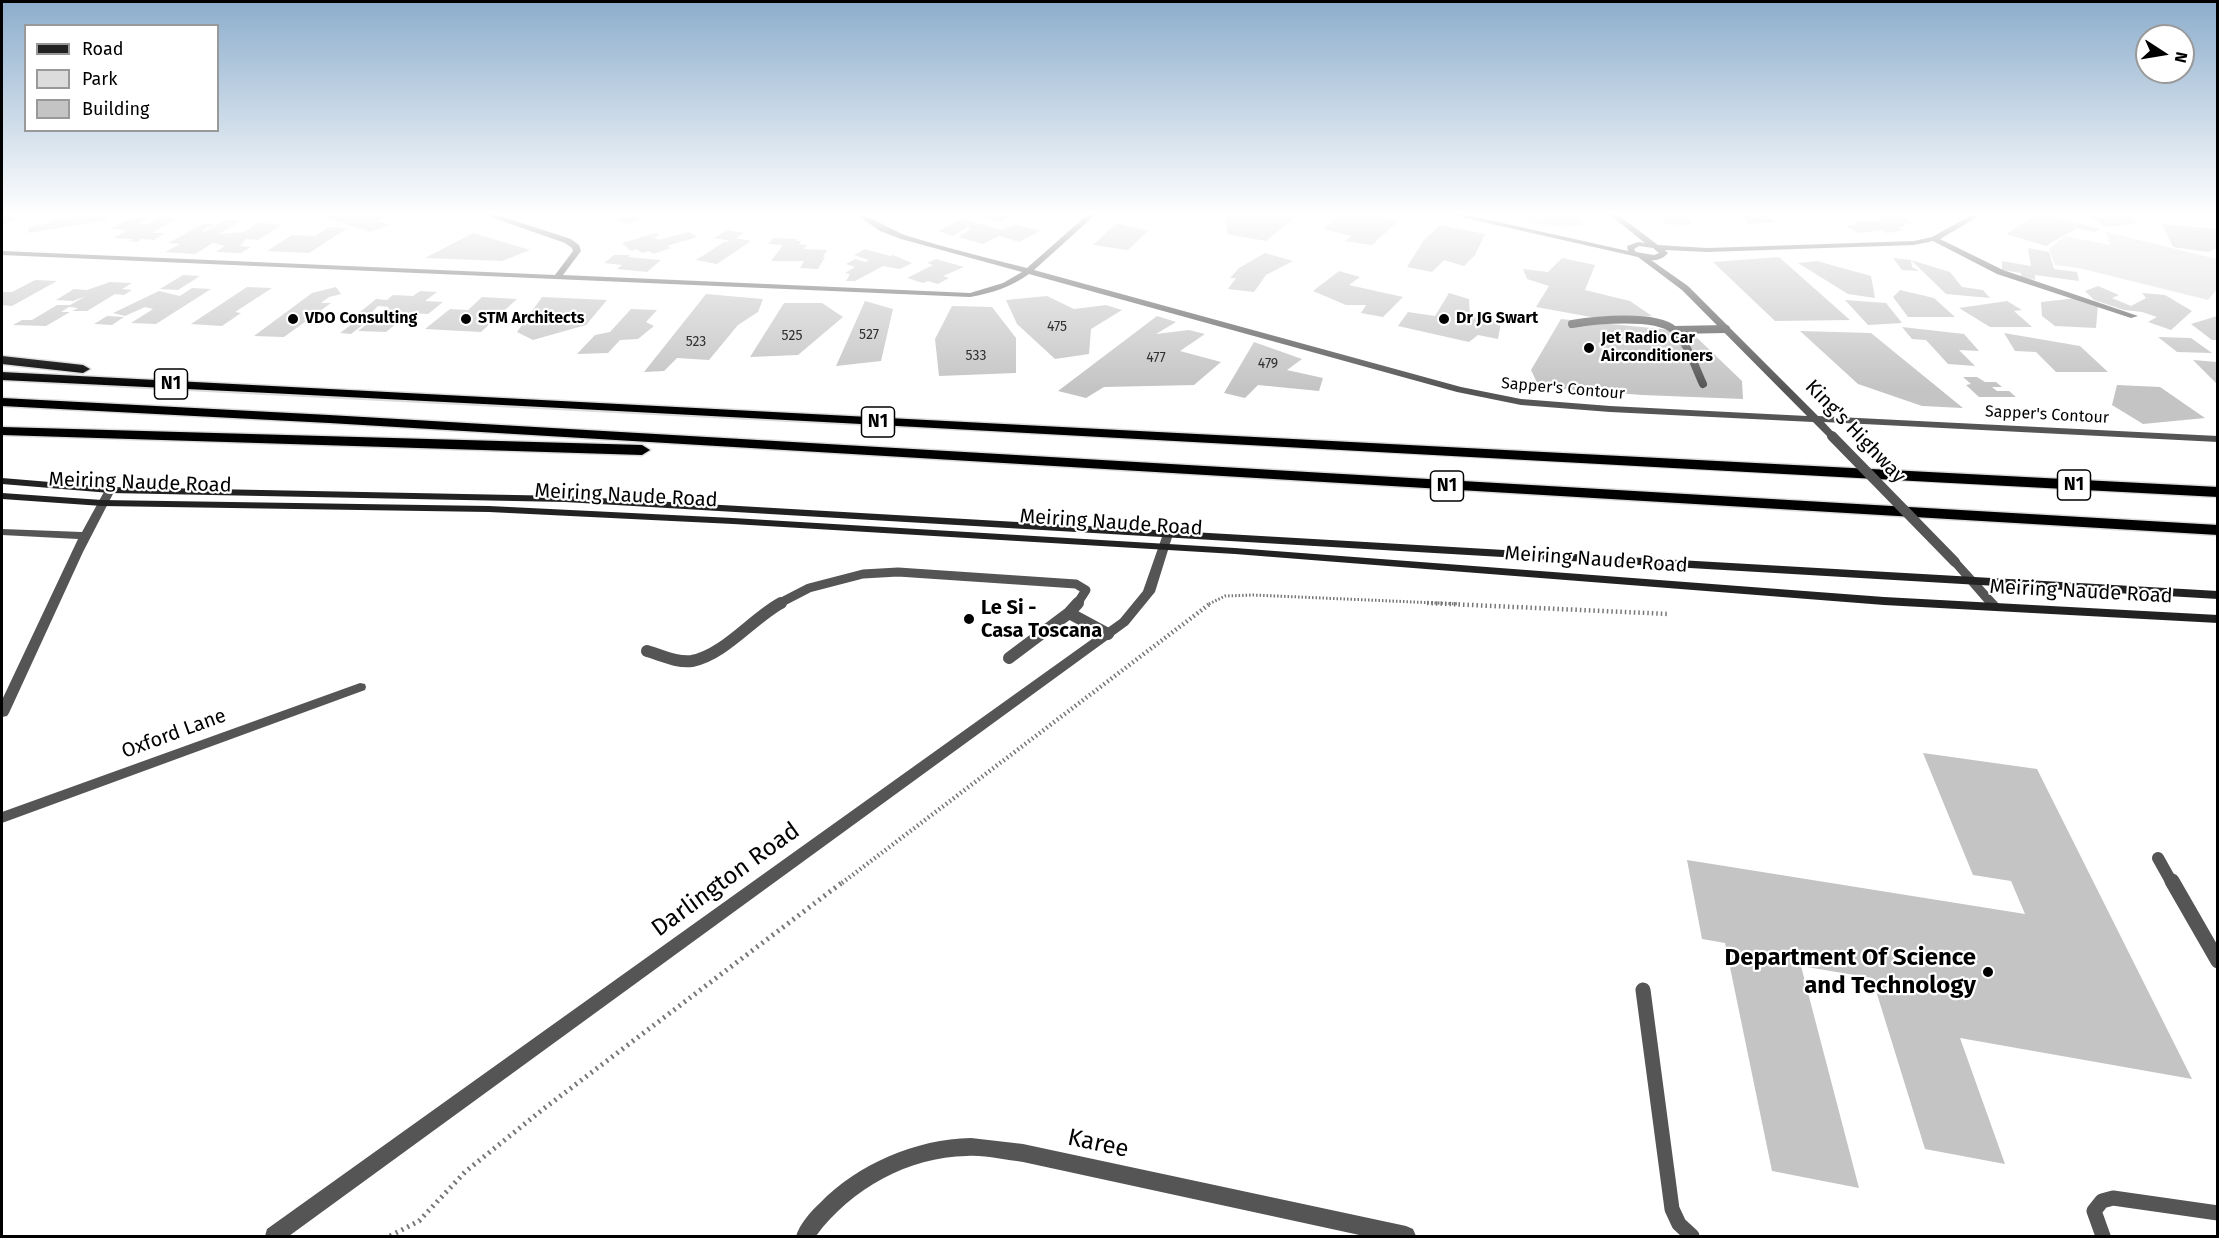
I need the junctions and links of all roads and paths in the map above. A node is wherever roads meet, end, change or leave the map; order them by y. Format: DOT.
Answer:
graph roads {
  1 [pos="440,273"];
  2 [pos="561,273"];
  3 [pos="1027,273"];
  4 [pos="1032,273"];
  5 [pos="1663,273"];
  6 [pos="1675,273"];
  7 [pos="2002,273"];
  8 [pos="556,278"];
  9 [pos="1685,288"];
  10 [pos="2134,316"];
  11 [pos="1572,324"];
  12 [pos="1726,329"];
  13 [pos="1674,330"];
  14 [pos="2,360"];
  15 [pos="2,376"];
  16 [pos="1703,384"];
  17 [pos="342,392"];
  18 [pos="2,402"];
  19 [pos="1816,419"];
  20 [pos="2,431"];
  21 [pos="2217,439"];
  22 [pos="1055,463"];
  23 [pos="2,481"];
  24 [pos="110,490"];
  25 [pos="2217,492"];
  26 [pos="2,496"];
  27 [pos="102,503"];
  28 [pos="2217,530"];
  29 [pos="2,532"];
  30 [pos="1168,534"];
  31 [pos="86,536"];
  32 [pos="1164,546"];
  33 [pos="1970,581"];
  34 [pos="2217,595"];
  35 [pos="1995,607"];
  36 [pos="1069,613"];
  37 [pos="1669,614"];
  38 [pos="2217,619"];
  39 [pos="1108,634"];
  40 [pos="647,651"];
  41 [pos="1009,658"];
  42 [pos="360,687"];
  43 [pos="3,708"];
  44 [pos="2,818"];
  45 [pos="2158,858"];
  46 [pos="2217,961"];
  47 [pos="1643,990"];
  48 [pos="2217,1213"];
  49 [pos="274,1236"];
  50 [pos="390,1236"];
  51 [pos="805,1236"];
  52 [pos="1406,1236"];
  53 [pos="1692,1236"];
  54 [pos="2103,1236"];
  1 -- 8 [label="street"];
  2 -- 8 [label="street"];
  3 -- 8 [label="street"];
  4 -- 19 [label="street, Sapper's Contour"];
  5 -- 9 [label="street, King's Highway"];
  6 -- 9 [label="street, King's Highway"];
  7 -- 10 [label="street"];
  9 -- 12 [label="street, King's Highway"];
  11 -- 13 [label="lane"];
  12 -- 13 [label="lane"];
  12 -- 19 [label="street, King's Highway"];
  13 -- 16 [label="lane"];
  14 -- 17 [label="highway"];
  15 -- 17 [label="highway, N1"];
  17 -- 25 [label="highway, N1"];
  18 -- 22 [label="highway, N1"];
  19 -- 21 [label="street, Sapper's Contour"];
  19 -- 33 [label="street, King's Highway, bridge"];
  20 -- 22 [label="highway"];
  22 -- 28 [label="highway, N1"];
  23 -- 24 [label="street, Meiring Naude Road"];
  24 -- 27 [label="street"];
  24 -- 30 [label="street, Meiring Naude Road"];
  26 -- 27 [label="street, Meiring Naude Road"];
  27 -- 31 [label="street"];
  27 -- 32 [label="street, Meiring Naude Road"];
  29 -- 31 [label="street"];
  30 -- 32 [label="street, Darlington Road"];
  30 -- 33 [label="street, Meiring Naude Road"];
  31 -- 43 [label="street"];
  32 -- 35 [label="street, Meiring Naude Road"];
  32 -- 39 [label="street, Darlington Road"];
  33 -- 34 [label="street, Meiring Naude Road"];
  33 -- 35 [label="street, King's Highway"];
  35 -- 38 [label="street, Meiring Naude Road"];
  36 -- 39 [label="lane"];
  36 -- 40 [label="lane"];
  36 -- 41 [label="lane"];
  37 -- 50 [label="path"];
  39 -- 49 [label="street, Darlington Road"];
  42 -- 44 [label="street, Oxford Lane"];
  45 -- 46 [label="lane"];
  47 -- 53 [label="lane"];
  48 -- 54 [label="lane"];
  51 -- 52 [label="street, Karee"];
}
